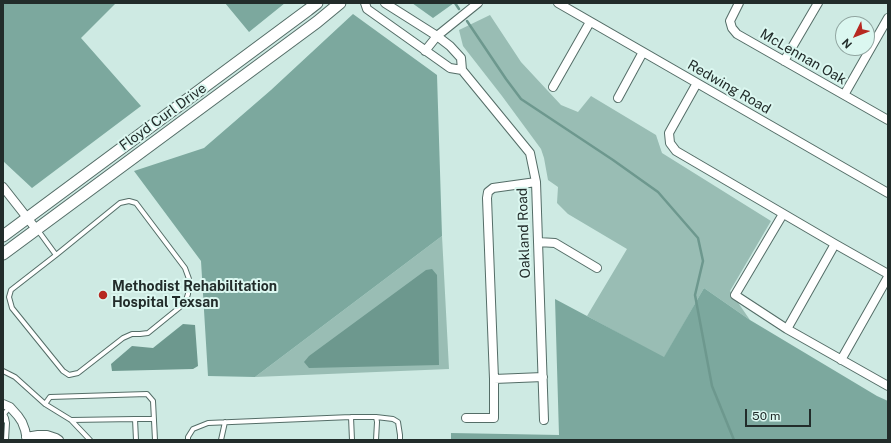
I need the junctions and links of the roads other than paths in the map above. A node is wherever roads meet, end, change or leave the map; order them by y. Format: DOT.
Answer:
graph roads {
  1 [pos="317,3"];
  2 [pos="340,3"];
  3 [pos="365,3"];
  4 [pos="385,3"];
  5 [pos="478,3"];
  6 [pos="558,3"];
  7 [pos="739,3"];
  8 [pos="818,3"];
  9 [pos="888,18"];
  10 [pos="590,22"];
  11 [pos="437,36"];
  12 [pos="425,51"];
  13 [pos="643,52"];
  14 [pos="784,61"];
  15 [pos="462,70"];
  16 [pos="697,83"];
  17 [pos="553,87"];
  18 [pos="844,95"];
  19 [pos="618,98"];
  20 [pos="888,120"];
  21 [pos="536,182"];
  22 [pos="3,187"];
  23 [pos="888,193"];
  24 [pos="783,214"];
  25 [pos="28,217"];
  26 [pos="36,229"];
  27 [pos="3,236"];
  28 [pos="538,242"];
  29 [pos="835,244"];
  30 [pos="3,254"];
  31 [pos="56,255"];
  32 [pos="597,268"];
  33 [pos="888,275"];
  34 [pos="787,329"];
  35 [pos="841,360"];
  36 [pos="3,371"];
  37 [pos="543,377"];
  38 [pos="494,379"];
  39 [pos="888,386"];
  40 [pos="44,404"];
  41 [pos="6,406"];
  42 [pos="3,414"];
  43 [pos="352,417"];
  44 [pos="376,417"];
  45 [pos="466,418"];
  46 [pos="154,419"];
  47 [pos="71,420"];
  48 [pos="135,420"];
  49 [pos="544,420"];
  50 [pos="3,421"];
  51 [pos="224,422"];
  52 [pos="27,439"];
  53 [pos="6,440"];
  54 [pos="59,440"];
  55 [pos="90,440"];
  56 [pos="136,440"];
  57 [pos="155,440"];
  58 [pos="188,440"];
  59 [pos="221,440"];
  60 [pos="352,440"];
  61 [pos="376,440"];
  62 [pos="400,440"];
  1 -- 25 [label="street, Floyd Curl Drive"];
  2 -- 26 [label="street, Floyd Curl Drive"];
  3 -- 12 [label="street"];
  4 -- 11 [label="street, Oakland Road"];
  5 -- 11 [label="street"];
  6 -- 10 [label="street, Redwing Road"];
  7 -- 14 [label="street, McLennan Oak"];
  8 -- 14 [label="street"];
  9 -- 18 [label="street"];
  10 -- 13 [label="street, Redwing Road"];
  10 -- 17 [label="street"];
  11 -- 12 [label="street"];
  11 -- 15 [label="street, Oakland Road"];
  12 -- 15 [label="street"];
  13 -- 16 [label="street, Redwing Road"];
  13 -- 19 [label="street"];
  14 -- 18 [label="street, McLennan Oak"];
  15 -- 21 [label="street, Oakland Road"];
  16 -- 23 [label="street, Redwing Road"];
  16 -- 24 [label="street"];
  18 -- 20 [label="street, McLennan Oak"];
  21 -- 28 [label="street, Oakland Road"];
  21 -- 38 [label="street"];
  22 -- 25 [label="street"];
  24 -- 29 [label="street"];
  24 -- 34 [label="street"];
  25 -- 26 [label="street"];
  25 -- 27 [label="street, Floyd Curl Drive"];
  26 -- 30 [label="street, Floyd Curl Drive"];
  26 -- 31 [label="lane"];
  28 -- 32 [label="street"];
  28 -- 37 [label="street, Oakland Road"];
  29 -- 33 [label="street"];
  29 -- 34 [label="street"];
  31 -- 31 [label="lane"];
  33 -- 35 [label="street"];
  34 -- 35 [label="street"];
  35 -- 39 [label="street"];
  36 -- 40 [label="lane"];
  37 -- 38 [label="street"];
  37 -- 49 [label="street, Oakland Road"];
  38 -- 45 [label="street"];
  40 -- 46 [label="lane"];
  40 -- 47 [label="lane"];
  41 -- 42 [label="lane"];
  41 -- 52 [label="street"];
  42 -- 50 [label="lane"];
  42 -- 53 [label="lane"];
  43 -- 44 [label="lane"];
  43 -- 51 [label="lane"];
  43 -- 60 [label="lane"];
  44 -- 61 [label="lane"];
  44 -- 62 [label="lane"];
  46 -- 48 [label="lane"];
  46 -- 57 [label="lane"];
  47 -- 48 [label="lane"];
  47 -- 55 [label="lane"];
  48 -- 56 [label="lane"];
  51 -- 58 [label="lane"];
  51 -- 59 [label="lane"];
  52 -- 54 [label="street"];
}
